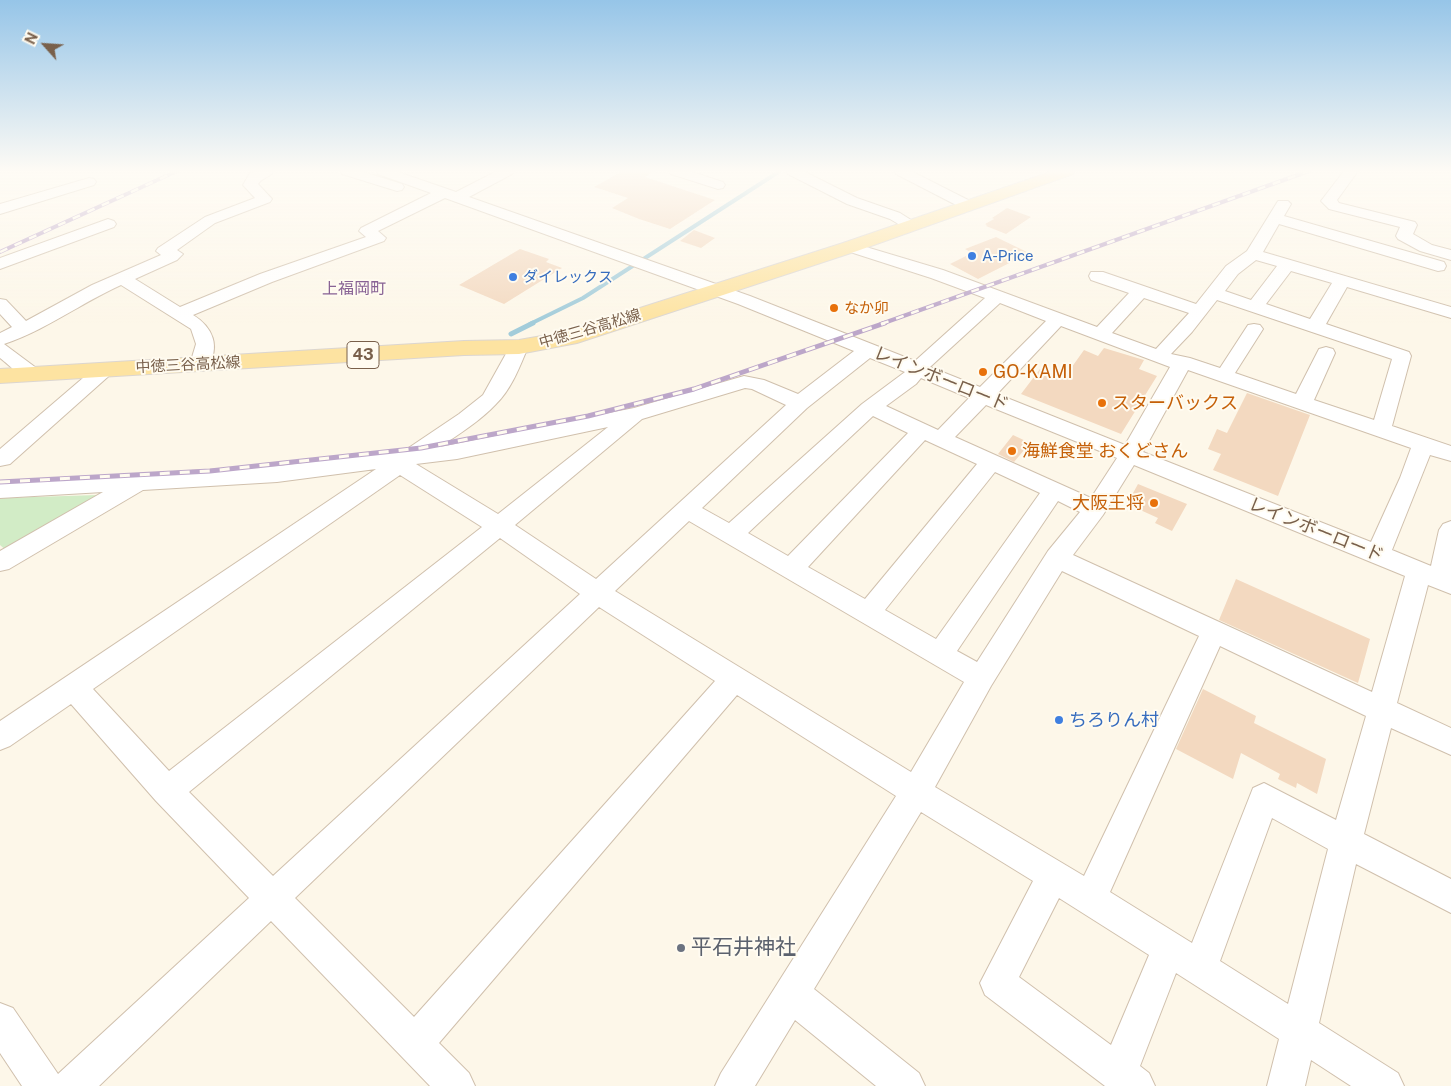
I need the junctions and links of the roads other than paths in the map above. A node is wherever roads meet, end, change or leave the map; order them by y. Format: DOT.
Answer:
graph roads {
  1 [pos="208,222"];
  2 [pos="386,222"];
  3 [pos="526,222"];
  4 [pos="905,222"];
  5 [pos="920,222"];
  6 [pos="1272,222"];
  7 [pos="1309,222"];
  8 [pos="1396,222"];
  9 [pos="108,224"];
  10 [pos="911,225"];
  11 [pos="850,247"];
  12 [pos="1253,254"];
  13 [pos="1451,255"];
  14 [pos="0,264"];
  15 [pos="1287,264"];
  16 [pos="1451,270"];
  17 [pos="1097,276"];
  18 [pos="123,279"];
  19 [pos="1342,281"];
  20 [pos="718,290"];
  21 [pos="1140,291"];
  22 [pos="1214,293"];
  23 [pos="997,297"];
  24 [pos="0,304"];
  25 [pos="1255,307"];
  26 [pos="1200,311"];
  27 [pos="1451,313"];
  28 [pos="179,314"];
  29 [pos="1057,320"];
  30 [pos="1315,327"];
  31 [pos="24,329"];
  32 [pos="1254,329"];
  33 [pos="1100,335"];
  34 [pos="0,340"];
  35 [pos="519,348"];
  36 [pos="0,349"];
  37 [pos="868,350"];
  38 [pos="1326,353"];
  39 [pos="1158,357"];
  40 [pos="200,364"];
  41 [pos="1182,365"];
  42 [pos="104,370"];
  43 [pos="918,370"];
  44 [pos="32,374"];
  45 [pos="0,376"];
  46 [pos="1224,376"];
  47 [pos="984,396"];
  48 [pos="800,403"];
  49 [pos="1302,403"];
  50 [pos="872,408"];
  51 [pos="636,414"];
  52 [pos="1381,430"];
  53 [pos="932,435"];
  54 [pos="1423,444"];
  55 [pos="1451,454"];
  56 [pos="1130,455"];
  57 [pos="2,459"];
  58 [pos="402,460"];
  59 [pos="990,462"];
  60 [pos="138,482"];
  61 [pos="0,490"];
  62 [pos="1053,491"];
  63 [pos="686,509"];
  64 [pos="1095,509"];
  65 [pos="499,526"];
  66 [pos="1451,530"];
  67 [pos="731,535"];
  68 [pos="1378,554"];
  69 [pos="1057,558"];
  70 [pos="1,560"];
  71 [pos="791,569"];
  72 [pos="1437,578"];
  73 [pos="599,594"];
  74 [pos="868,613"];
  75 [pos="1214,632"];
  76 [pos="940,655"];
  77 [pos="734,678"];
  78 [pos="981,678"];
  79 [pos="74,687"];
  80 [pos="1380,709"];
  81 [pos="0,737"];
  82 [pos="1451,742"];
  83 [pos="167,790"];
  84 [pos="916,792"];
  85 [pos="1346,841"];
  86 [pos="1054,875"];
  87 [pos="1451,897"];
  88 [pos="1090,898"];
  89 [pos="272,900"];
  90 [pos="1170,948"];
  91 [pos="1200,968"];
  92 [pos="792,994"];
  93 [pos="0,1021"];
  94 [pos="1300,1032"];
  95 [pos="415,1043"];
  96 [pos="1127,1079"];
  97 [pos="44,1086"];
  98 [pos="72,1086"];
  99 [pos="456,1086"];
  100 [pos="734,1086"];
  101 [pos="906,1086"];
  102 [pos="1286,1086"];
  103 [pos="1385,1086"];
  1 -- 18 [label="street"];
  2 -- 28 [label="street"];
  3 -- 20 [label="street, レインボーロード"];
  4 -- 10 [label="street"];
  5 -- 10 [label="main road, 中徳三谷高松線 / 43"];
  6 -- 12 [label="street"];
  7 -- 16 [label="street"];
  8 -- 13 [label="street"];
  9 -- 14 [label="street"];
  10 -- 11 [label="main road, 中徳三谷高松線 / 43"];
  11 -- 20 [label="main road, 中徳三谷高松線 / 43"];
  11 -- 23 [label="street"];
  12 -- 15 [label="street"];
  12 -- 22 [label="street"];
  15 -- 19 [label="street"];
  15 -- 25 [label="street"];
  17 -- 21 [label="street"];
  18 -- 28 [label="street"];
  18 -- 31 [label="street"];
  19 -- 27 [label="street"];
  19 -- 30 [label="street"];
  20 -- 35 [label="main road, 中徳三谷高松線 / 43"];
  20 -- 37 [label="street, レインボーロード"];
  21 -- 26 [label="street"];
  21 -- 33 [label="street"];
  22 -- 25 [label="street"];
  22 -- 26 [label="street"];
  23 -- 29 [label="street"];
  23 -- 43 [label="street"];
  24 -- 31 [label="street"];
  25 -- 30 [label="street"];
  26 -- 39 [label="street"];
  28 -- 40 [label="street"];
  29 -- 33 [label="street"];
  29 -- 47 [label="street"];
  30 -- 52 [label="street"];
  31 -- 34 [label="street"];
  32 -- 46 [label="street"];
  33 -- 39 [label="street"];
  35 -- 40 [label="main road, 中徳三谷高松線 / 43"];
  35 -- 58 [label="street"];
  36 -- 44 [label="street"];
  37 -- 43 [label="street, レインボーロード"];
  37 -- 48 [label="street"];
  38 -- 49 [label="street"];
  39 -- 41 [label="street"];
  40 -- 42 [label="main road, 中徳三谷高松線 / 43"];
  41 -- 46 [label="street"];
  41 -- 56 [label="street"];
  42 -- 44 [label="main road, 中徳三谷高松線 / 43"];
  42 -- 57 [label="street"];
  43 -- 47 [label="street, レインボーロード"];
  43 -- 50 [label="street"];
  44 -- 45 [label="main road, 中徳三谷高松線 / 43"];
  46 -- 49 [label="street"];
  47 -- 53 [label="street"];
  47 -- 56 [label="street, レインボーロード"];
  48 -- 51 [label="street"];
  48 -- 63 [label="street"];
  49 -- 52 [label="street"];
  50 -- 53 [label="street"];
  50 -- 67 [label="street"];
  51 -- 58 [label="street"];
  51 -- 65 [label="street"];
  52 -- 54 [label="street"];
  53 -- 59 [label="street"];
  53 -- 71 [label="street"];
  54 -- 55 [label="street"];
  54 -- 68 [label="street"];
  56 -- 64 [label="street"];
  56 -- 68 [label="street, レインボーロード"];
  58 -- 60 [label="street"];
  58 -- 65 [label="street"];
  58 -- 79 [label="street"];
  59 -- 62 [label="street"];
  59 -- 74 [label="street"];
  60 -- 61 [label="street"];
  60 -- 70 [label="street"];
  62 -- 64 [label="street"];
  62 -- 76 [label="street"];
  63 -- 67 [label="street"];
  63 -- 73 [label="street"];
  64 -- 69 [label="street"];
  65 -- 73 [label="street"];
  65 -- 83 [label="street"];
  66 -- 72 [label="street"];
  67 -- 71 [label="street"];
  68 -- 72 [label="street, レインボーロード"];
  69 -- 75 [label="street"];
  69 -- 78 [label="street"];
  71 -- 74 [label="street"];
  72 -- 80 [label="street"];
  73 -- 77 [label="street"];
  73 -- 89 [label="street"];
  74 -- 76 [label="street"];
  75 -- 80 [label="street"];
  75 -- 88 [label="street"];
  76 -- 78 [label="street"];
  77 -- 84 [label="street"];
  77 -- 95 [label="street"];
  78 -- 84 [label="street"];
  79 -- 81 [label="street"];
  79 -- 83 [label="street"];
  80 -- 82 [label="street"];
  80 -- 85 [label="street"];
  83 -- 89 [label="street"];
  84 -- 86 [label="street"];
  84 -- 92 [label="street"];
  85 -- 87 [label="street"];
  85 -- 91 [label="street"];
  85 -- 94 [label="street"];
  86 -- 88 [label="street"];
  86 -- 96 [label="street"];
  88 -- 90 [label="street"];
  89 -- 95 [label="street"];
  89 -- 98 [label="street"];
  90 -- 91 [label="street"];
  90 -- 96 [label="street"];
  91 -- 94 [label="street"];
  92 -- 100 [label="street"];
  92 -- 101 [label="street"];
  93 -- 97 [label="street"];
  94 -- 102 [label="street"];
  94 -- 103 [label="street"];
  95 -- 99 [label="street"];
}
